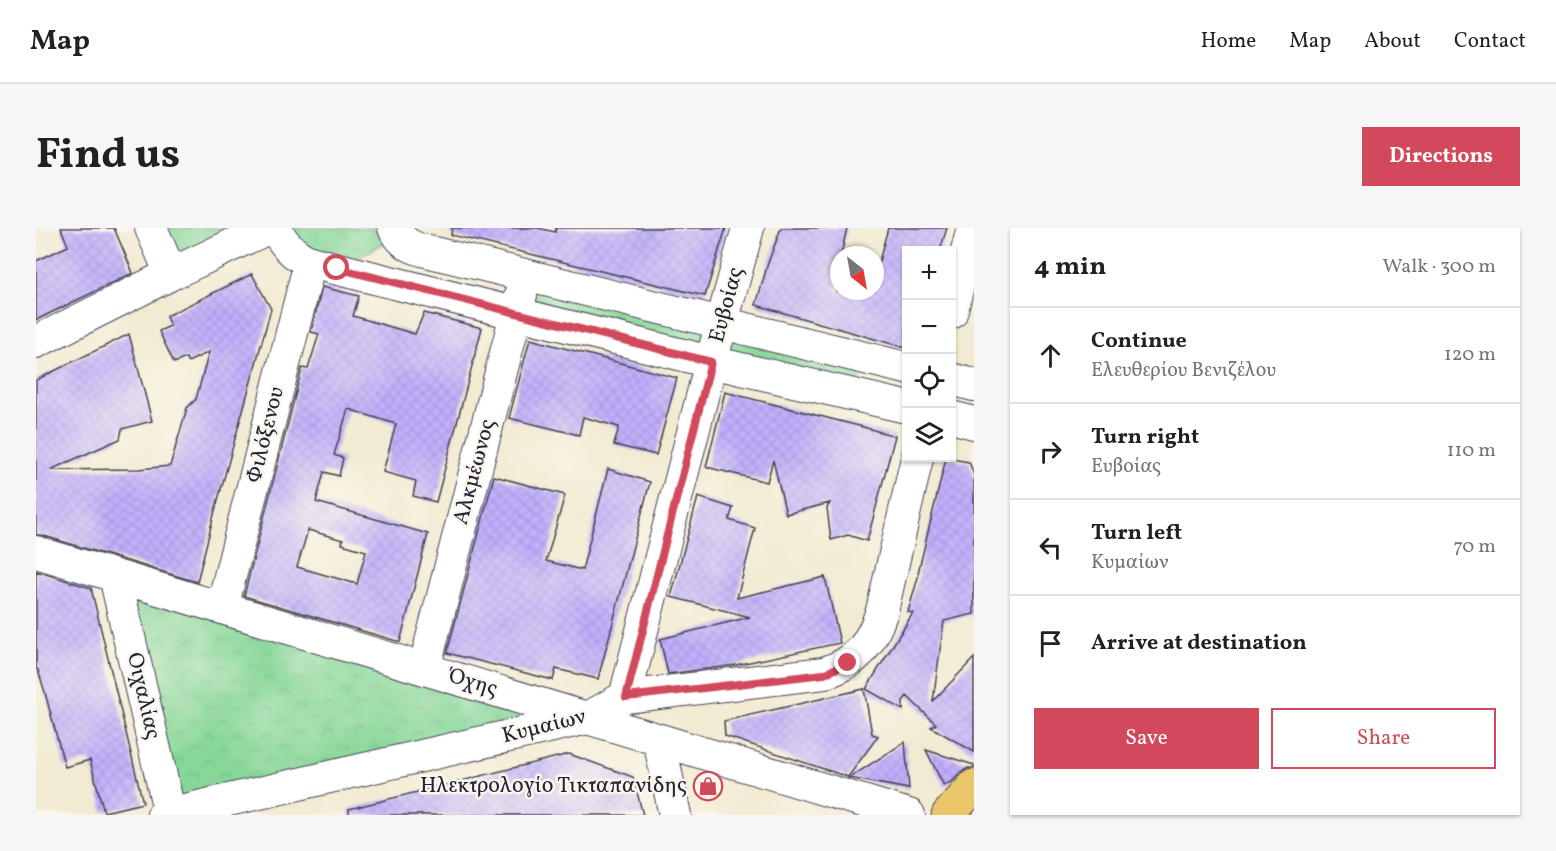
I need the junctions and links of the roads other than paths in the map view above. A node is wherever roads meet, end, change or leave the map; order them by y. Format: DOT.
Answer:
graph roads {
  1 [pos="151,228"];
  2 [pos="268,228"];
  3 [pos="275,228"];
  4 [pos="394,228"];
  5 [pos="747,228"];
  6 [pos="973,228"];
  7 [pos="222,238"];
  8 [pos="310,262"];
  9 [pos="171,274"];
  10 [pos="526,275"];
  11 [pos="954,300"];
  12 [pos="516,314"];
  13 [pos="722,324"];
  14 [pos="36,342"];
  15 [pos="711,362"];
  16 [pos="902,367"];
  17 [pos="956,380"];
  18 [pos="974,385"];
  19 [pos="902,406"];
  20 [pos="956,418"];
  21 [pos="974,423"];
  22 [pos="915,462"];
  23 [pos="36,552"];
  24 [pos="115,576"];
  25 [pos="222,608"];
  26 [pos="424,669"];
  27 [pos="626,697"];
  28 [pos="588,718"];
  29 [pos="659,740"];
  30 [pos="974,786"];
  31 [pos="168,814"];
  32 [pos="675,815"];
  33 [pos="909,815"];
  34 [pos="948,815"];
  1 -- 9 [label="street"];
  2 -- 7 [label="street"];
  3 -- 8 [label="street"];
  4 -- 10 [label="street"];
  5 -- 13 [label="street, Ευβοίας"];
  6 -- 11 [label="street"];
  7 -- 9 [label="street"];
  8 -- 12 [label="street"];
  8 -- 25 [label="street, Φιλόξενου"];
  9 -- 14 [label="street"];
  10 -- 12 [label="street, Αλκμέωνος"];
  10 -- 13 [label="street"];
  12 -- 15 [label="street"];
  12 -- 26 [label="street, Αλκμέωνος"];
  13 -- 15 [label="street, Ευβοίας"];
  13 -- 16 [label="street"];
  15 -- 19 [label="street"];
  15 -- 27 [label="street, Ευβοίας"];
  17 -- 18 [label="street"];
  20 -- 21 [label="street"];
  22 -- 27 [label="street, Κυμαίων"];
  23 -- 24 [label="street, Όχης"];
  24 -- 25 [label="street, Όχης"];
  24 -- 31 [label="street, Οιχαλίας"];
  25 -- 26 [label="street, Όχης"];
  26 -- 28 [label="street, Όχης"];
  27 -- 28 [label="street, Κυμαίων"];
  28 -- 29 [label="street, Όχης"];
  28 -- 31 [label="street, Κυμαίων"];
  29 -- 32 [label="street"];
  29 -- 33 [label="street, Όχης"];
  30 -- 34 [label="main road"];
}
